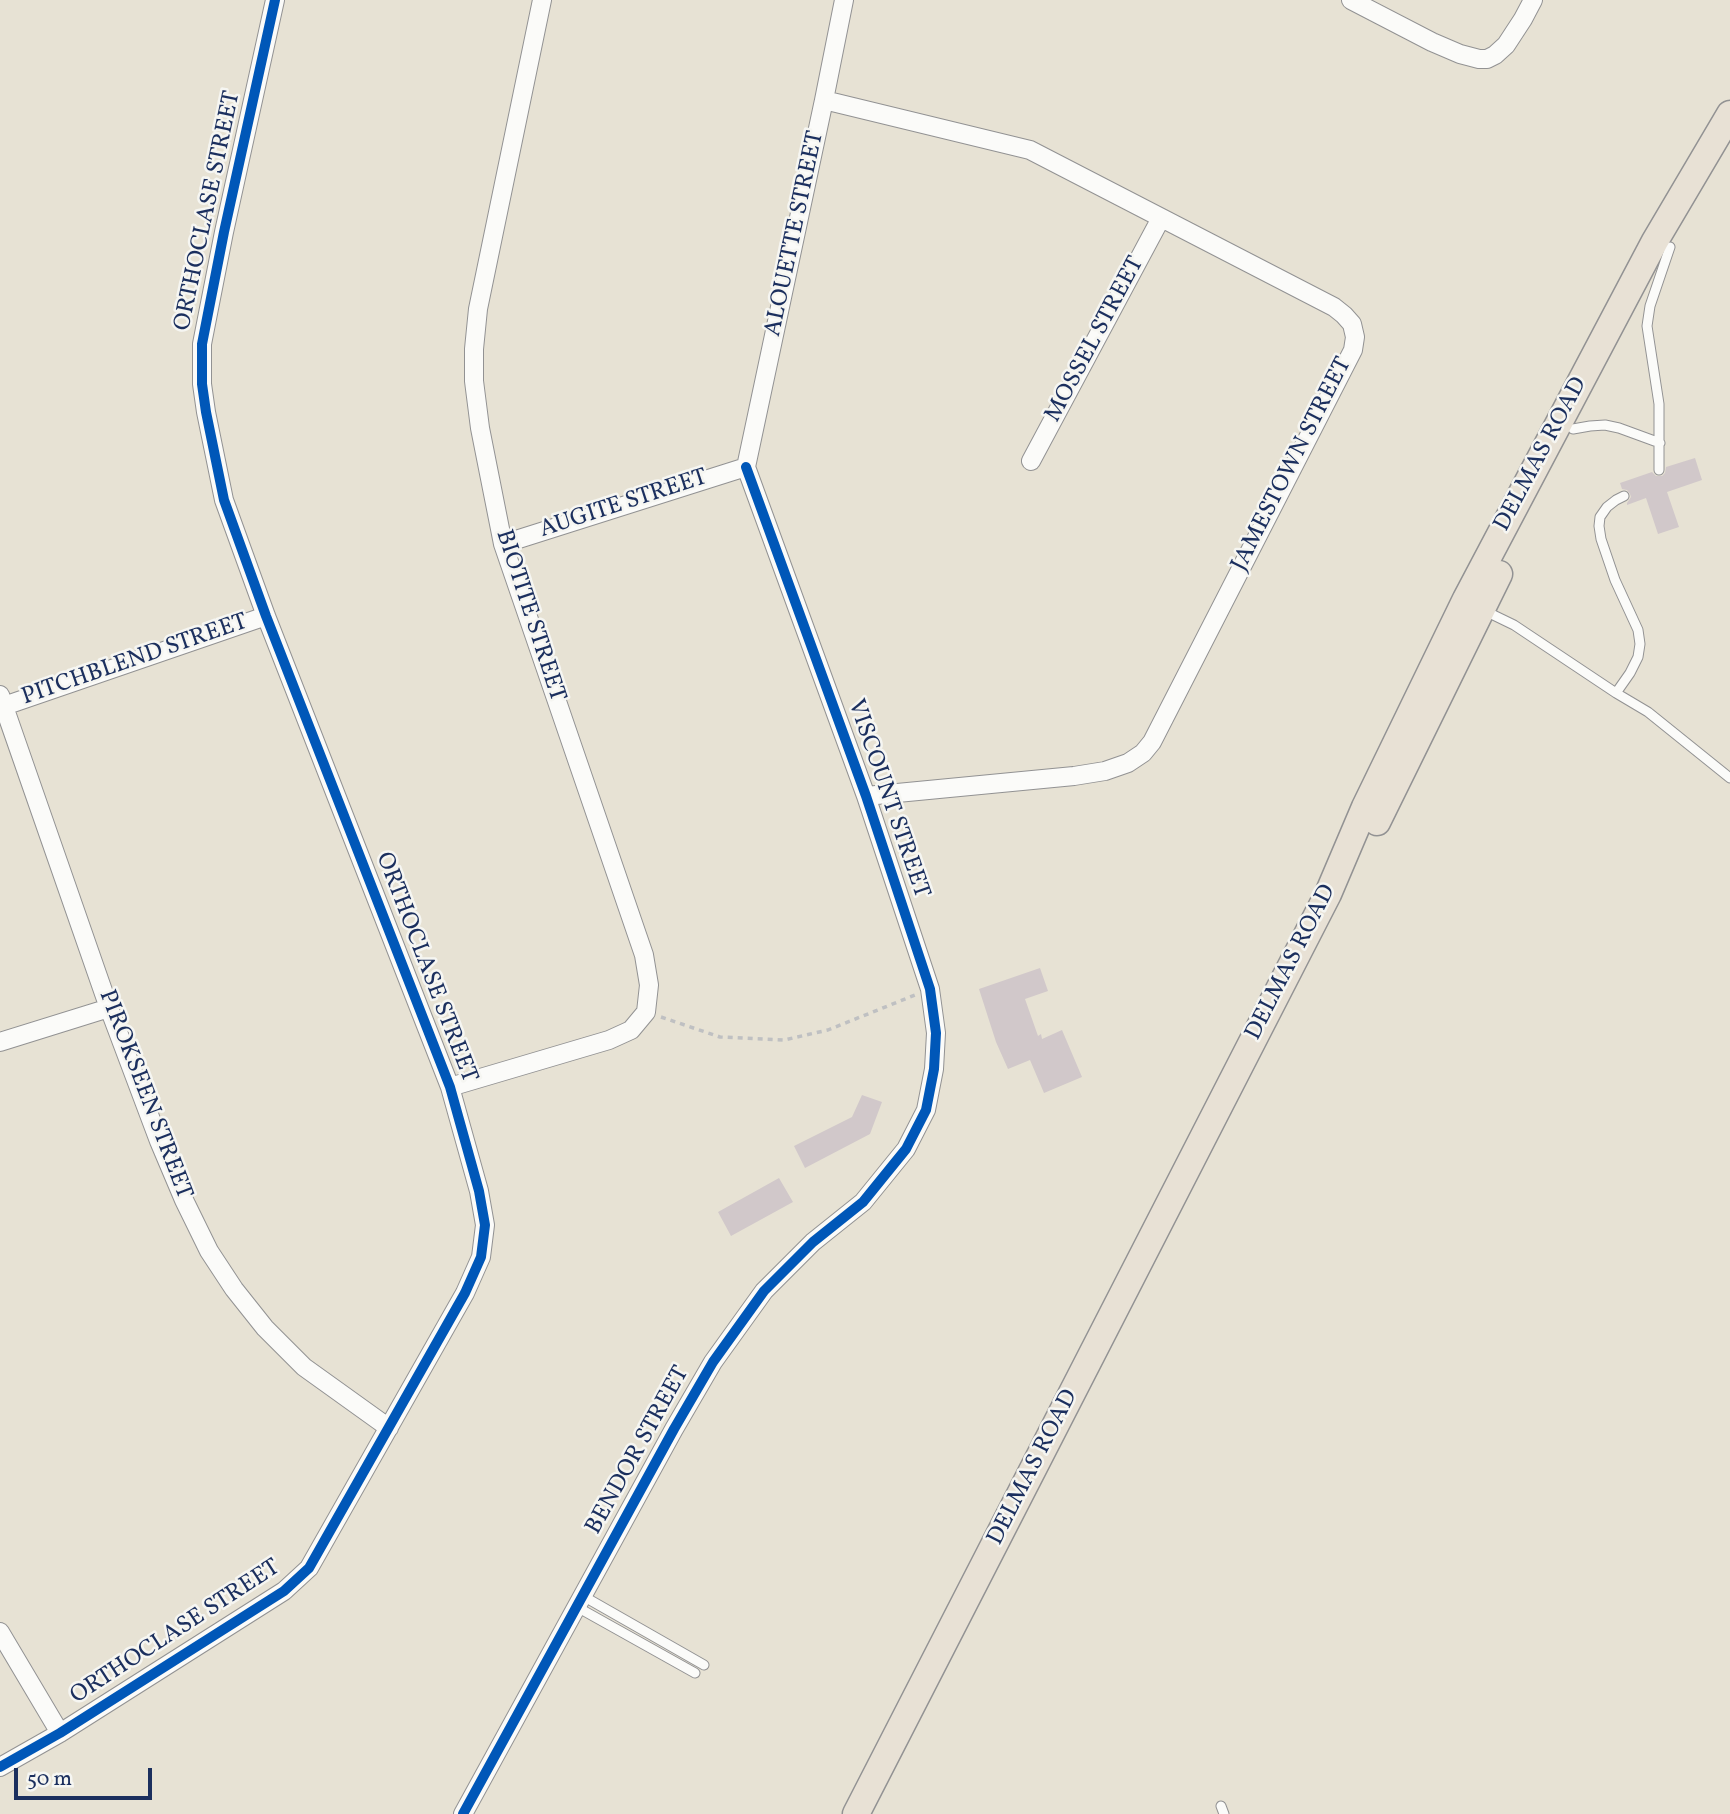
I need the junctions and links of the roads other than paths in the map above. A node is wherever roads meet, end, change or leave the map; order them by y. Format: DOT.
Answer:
graph roads {
  1 [pos="275,0"];
  2 [pos="542,0"];
  3 [pos="844,0"];
  4 [pos="1351,0"];
  5 [pos="1533,0"];
  6 [pos="824,100"];
  7 [pos="1730,115"];
  8 [pos="1161,218"];
  9 [pos="1670,247"];
  10 [pos="1573,429"];
  11 [pos="1660,443"];
  12 [pos="1031,461"];
  13 [pos="746,467"];
  14 [pos="1659,470"];
  15 [pos="1624,496"];
  16 [pos="503,544"];
  17 [pos="1473,604"];
  18 [pos="266,616"];
  19 [pos="1615,693"];
  20 [pos="2,700"];
  21 [pos="1730,778"];
  22 [pos="866,796"];
  23 [pos="108,1008"];
  24 [pos="0,1042"];
  25 [pos="450,1087"];
  26 [pos="906,1149"];
  27 [pos="390,1428"];
  28 [pos="580,1602"];
  29 [pos="0,1632"];
  30 [pos="704,1665"];
  31 [pos="695,1673"];
  32 [pos="60,1733"];
  33 [pos="0,1767"];
  34 [pos="463,1814"];
  35 [pos="856,1814"];
  36 [pos="869,1814"];
  1 -- 18 [label="street, ORTHOCLASE STREET"];
  2 -- 16 [label="street, BIOTITE STREET"];
  3 -- 6 [label="street, ALOUETTE STREET"];
  4 -- 5 [label="street"];
  6 -- 8 [label="street, JAMESTOWN STREET"];
  6 -- 13 [label="street, ALOUETTE STREET"];
  7 -- 9 [label="main road, DELMAS ROAD"];
  7 -- 17 [label="main road, DELMAS ROAD"];
  8 -- 12 [label="street, MOSSEL STREET"];
  8 -- 22 [label="street, JAMESTOWN STREET"];
  9 -- 10 [label="main road, DELMAS ROAD"];
  9 -- 11 [label="lane"];
  10 -- 11 [label="lane"];
  10 -- 17 [label="main road, DELMAS ROAD"];
  11 -- 14 [label="lane"];
  13 -- 16 [label="street, AUGITE STREET"];
  13 -- 22 [label="street, VISCOUNT STREET"];
  15 -- 19 [label="lane"];
  16 -- 25 [label="street, BIOTITE STREET"];
  17 -- 19 [label="lane"];
  17 -- 35 [label="main road, DELMAS ROAD"];
  17 -- 36 [label="main road, DELMAS ROAD"];
  18 -- 20 [label="street, PITCHBLEND STREET"];
  18 -- 25 [label="street, ORTHOCLASE STREET"];
  19 -- 21 [label="lane"];
  20 -- 23 [label="street, PIROKSEEN STREET"];
  22 -- 26 [label="street, VISCOUNT STREET"];
  23 -- 24 [label="street"];
  23 -- 27 [label="street, PIROKSEEN STREET"];
  25 -- 27 [label="street, ORTHOCLASE STREET"];
  26 -- 28 [label="street, BENDOR STREET"];
  27 -- 32 [label="street, ORTHOCLASE STREET"];
  28 -- 30 [label="lane"];
  28 -- 31 [label="lane"];
  28 -- 34 [label="street, BENDOR STREET"];
  29 -- 32 [label="street"];
  32 -- 33 [label="street, ORTHOCLASE STREET"];
}
